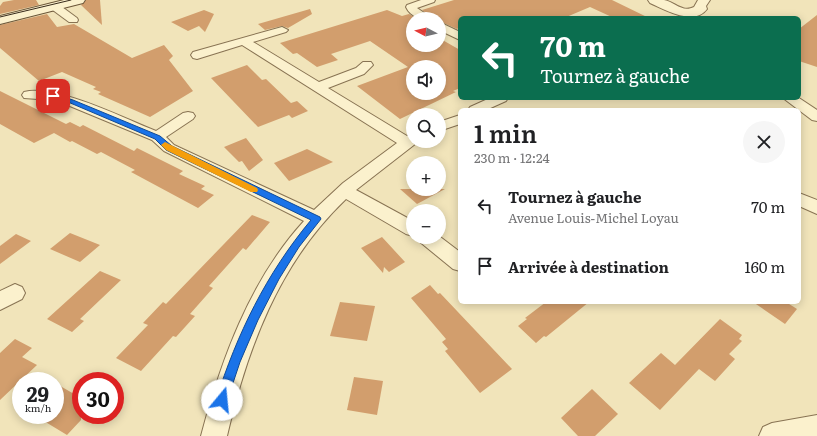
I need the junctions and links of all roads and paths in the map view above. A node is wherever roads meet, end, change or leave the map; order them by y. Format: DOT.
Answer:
graph roads {
  1 [pos="79,0"];
  2 [pos="430,0"];
  3 [pos="660,1"];
  4 [pos="55,3"];
  5 [pos="694,9"];
  6 [pos="415,12"];
  7 [pos="0,13"];
  8 [pos="0,20"];
  9 [pos="73,20"];
  10 [pos="446,29"];
  11 [pos="282,30"];
  12 [pos="458,36"];
  13 [pos="243,41"];
  14 [pos="197,55"];
  15 [pos="367,65"];
  16 [pos="318,87"];
  17 [pos="29,95"];
  18 [pos="497,100"];
  19 [pos="793,100"];
  20 [pos="479,108"];
  21 [pos="188,116"];
  22 [pos="817,117"];
  23 [pos="458,119"];
  24 [pos="446,124"];
  25 [pos="157,138"];
  26 [pos="406,138"];
  27 [pos="406,144"];
  28 [pos="345,191"];
  29 [pos="801,200"];
  30 [pos="817,208"];
  31 [pos="317,219"];
  32 [pos="406,225"];
  33 [pos="436,244"];
  34 [pos="458,260"];
  35 [pos="817,428"];
  36 [pos="214,436"];
  37 [pos="772,436"];
  1 -- 4 [label="main road"];
  2 -- 6 [label="street"];
  3 -- 5 [label="main road"];
  4 -- 7 [label="main road"];
  4 -- 8 [label="main road"];
  4 -- 9 [label="street"];
  10 -- 12 [label="street"];
  11 -- 13 [label="street"];
  13 -- 14 [label="street"];
  13 -- 16 [label="street"];
  15 -- 16 [label="street"];
  16 -- 26 [label="street"];
  17 -- 25 [label="street"];
  18 -- 20 [label="street"];
  19 -- 22 [label="street"];
  21 -- 25 [label="street"];
  23 -- 24 [label="street"];
  25 -- 31 [label="street"];
  27 -- 28 [label="street"];
  28 -- 31 [label="street"];
  28 -- 32 [label="street"];
  29 -- 30 [label="street"];
  31 -- 36 [label="street"];
  33 -- 34 [label="street"];
  35 -- 37 [label="street"];
}
